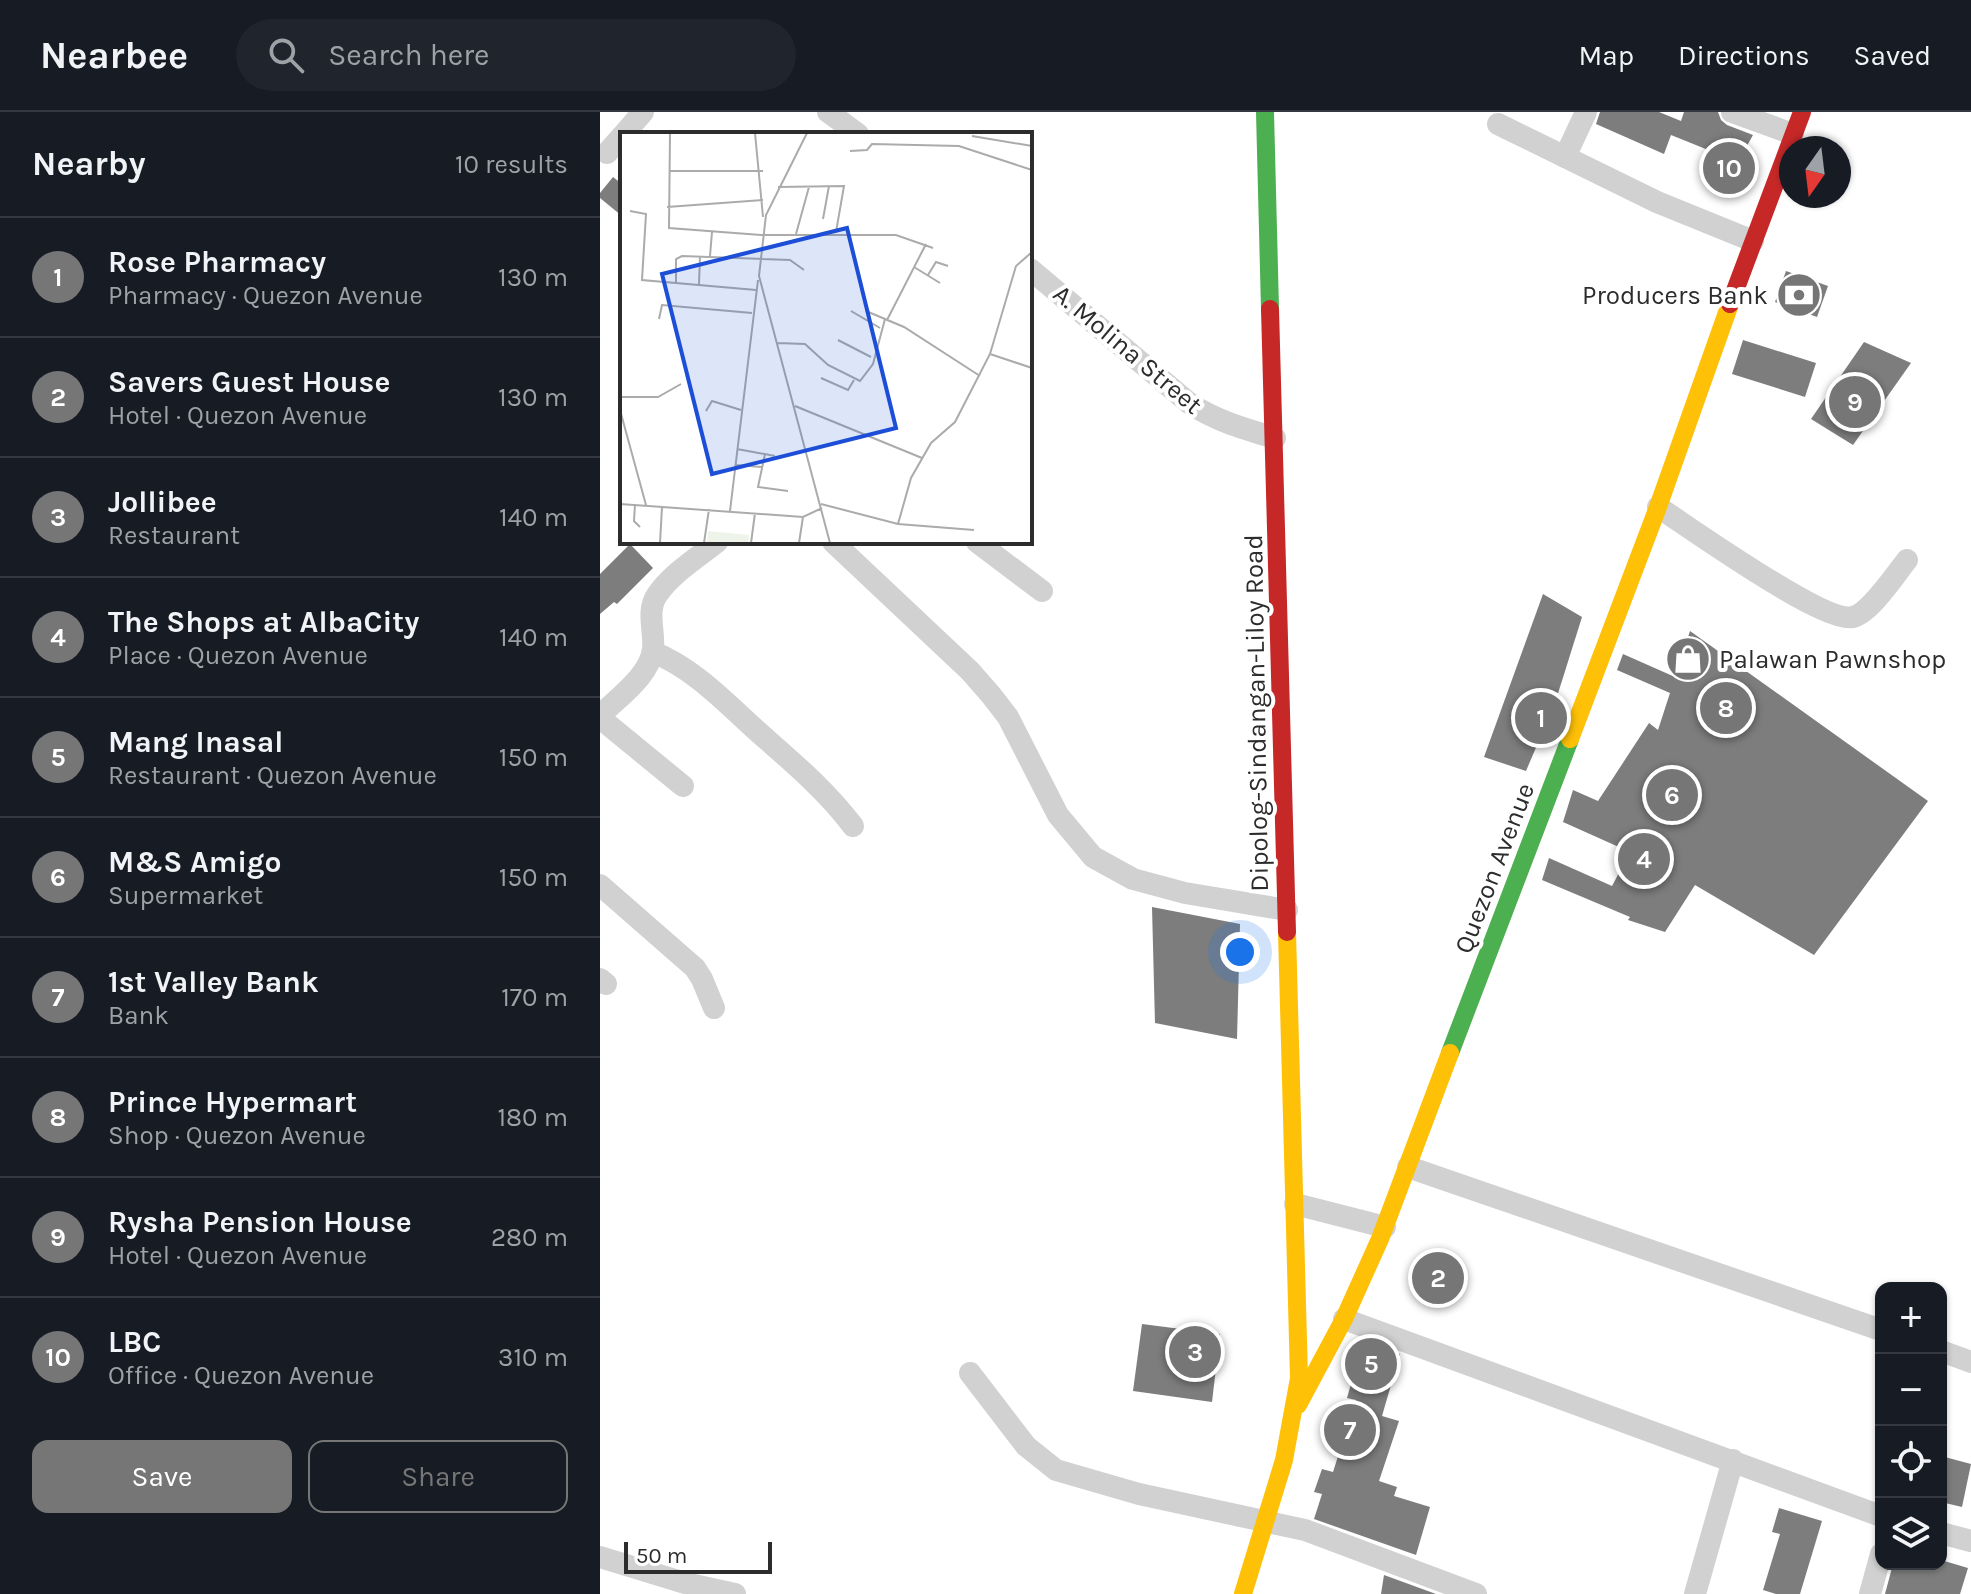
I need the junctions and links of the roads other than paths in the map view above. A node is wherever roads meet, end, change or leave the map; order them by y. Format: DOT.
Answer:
graph roads {
  1 [pos="643,112"];
  2 [pos="1265,112"];
  3 [pos="1586,112"];
  4 [pos="1732,112"];
  5 [pos="1802,112"];
  6 [pos="1498,124"];
  7 [pos="626,132"];
  8 [pos="1793,134"];
  9 [pos="1565,157"];
  10 [pos="1753,241"];
  11 [pos="1032,271"];
  12 [pos="1275,438"];
  13 [pos="1658,507"];
  14 [pos="715,544"];
  15 [pos="835,544"];
  16 [pos="980,544"];
  17 [pos="1907,560"];
  18 [pos="1042,591"];
  19 [pos="653,652"];
  20 [pos="600,717"];
  21 [pos="683,786"];
  22 [pos="853,826"];
  23 [pos="600,885"];
  24 [pos="1287,910"];
  25 [pos="714,1008"];
  26 [pos="1408,1167"];
  27 [pos="1295,1204"];
  28 [pos="1385,1227"];
  29 [pos="1344,1319"];
  30 [pos="1875,1328"];
  31 [pos="1947,1353"];
  32 [pos="1971,1362"];
  33 [pos="970,1373"];
  34 [pos="1296,1409"];
  35 [pos="1733,1460"];
  36 [pos="1875,1514"];
  37 [pos="1268,1520"];
  38 [pos="1947,1535"];
  39 [pos="1971,1541"];
  40 [pos="600,1557"];
  41 [pos="1877,1570"];
  42 [pos="683,1589"];
  43 [pos="735,1594"];
  44 [pos="1243,1594"];
  45 [pos="1476,1594"];
  46 [pos="1695,1594"];
  47 [pos="1870,1594"];
  1 -- 7 [label="street"];
  2 -- 12 [label="main road, Dipolog-Sindangan-Liloy Road"];
  3 -- 9 [label="street"];
  4 -- 8 [label="street"];
  5 -- 8 [label="main road, Quezon Avenue"];
  6 -- 9 [label="street"];
  8 -- 10 [label="main road, Quezon Avenue"];
  9 -- 10 [label="street"];
  10 -- 13 [label="main road, Quezon Avenue"];
  11 -- 12 [label="street, A. Molina Street"];
  12 -- 24 [label="main road, Dipolog-Sindangan-Liloy Road"];
  13 -- 17 [label="street"];
  13 -- 26 [label="main road, Quezon Avenue"];
  14 -- 19 [label="street"];
  15 -- 24 [label="street"];
  16 -- 18 [label="street"];
  19 -- 20 [label="street"];
  19 -- 22 [label="street"];
  20 -- 21 [label="street"];
  23 -- 25 [label="street"];
  24 -- 27 [label="main road, Dipolog-Sindangan-Liloy Road"];
  26 -- 28 [label="main road, Quezon Avenue"];
  26 -- 30 [label="street"];
  27 -- 28 [label="street"];
  27 -- 34 [label="main road, Dipolog-Sindangan-Liloy Road"];
  28 -- 29 [label="main road, Quezon Avenue"];
  29 -- 34 [label="main road, Quezon Avenue"];
  29 -- 35 [label="street"];
  31 -- 32 [label="street"];
  33 -- 37 [label="street"];
  34 -- 37 [label="main road, Dipolog-Sindangan-Liloy Road"];
  35 -- 36 [label="street"];
  35 -- 46 [label="street"];
  37 -- 44 [label="main road, Dipolog-Sindangan-Liloy Road"];
  37 -- 45 [label="street"];
  38 -- 39 [label="street"];
  40 -- 42 [label="street"];
  41 -- 47 [label="street"];
  42 -- 43 [label="street"];
}
